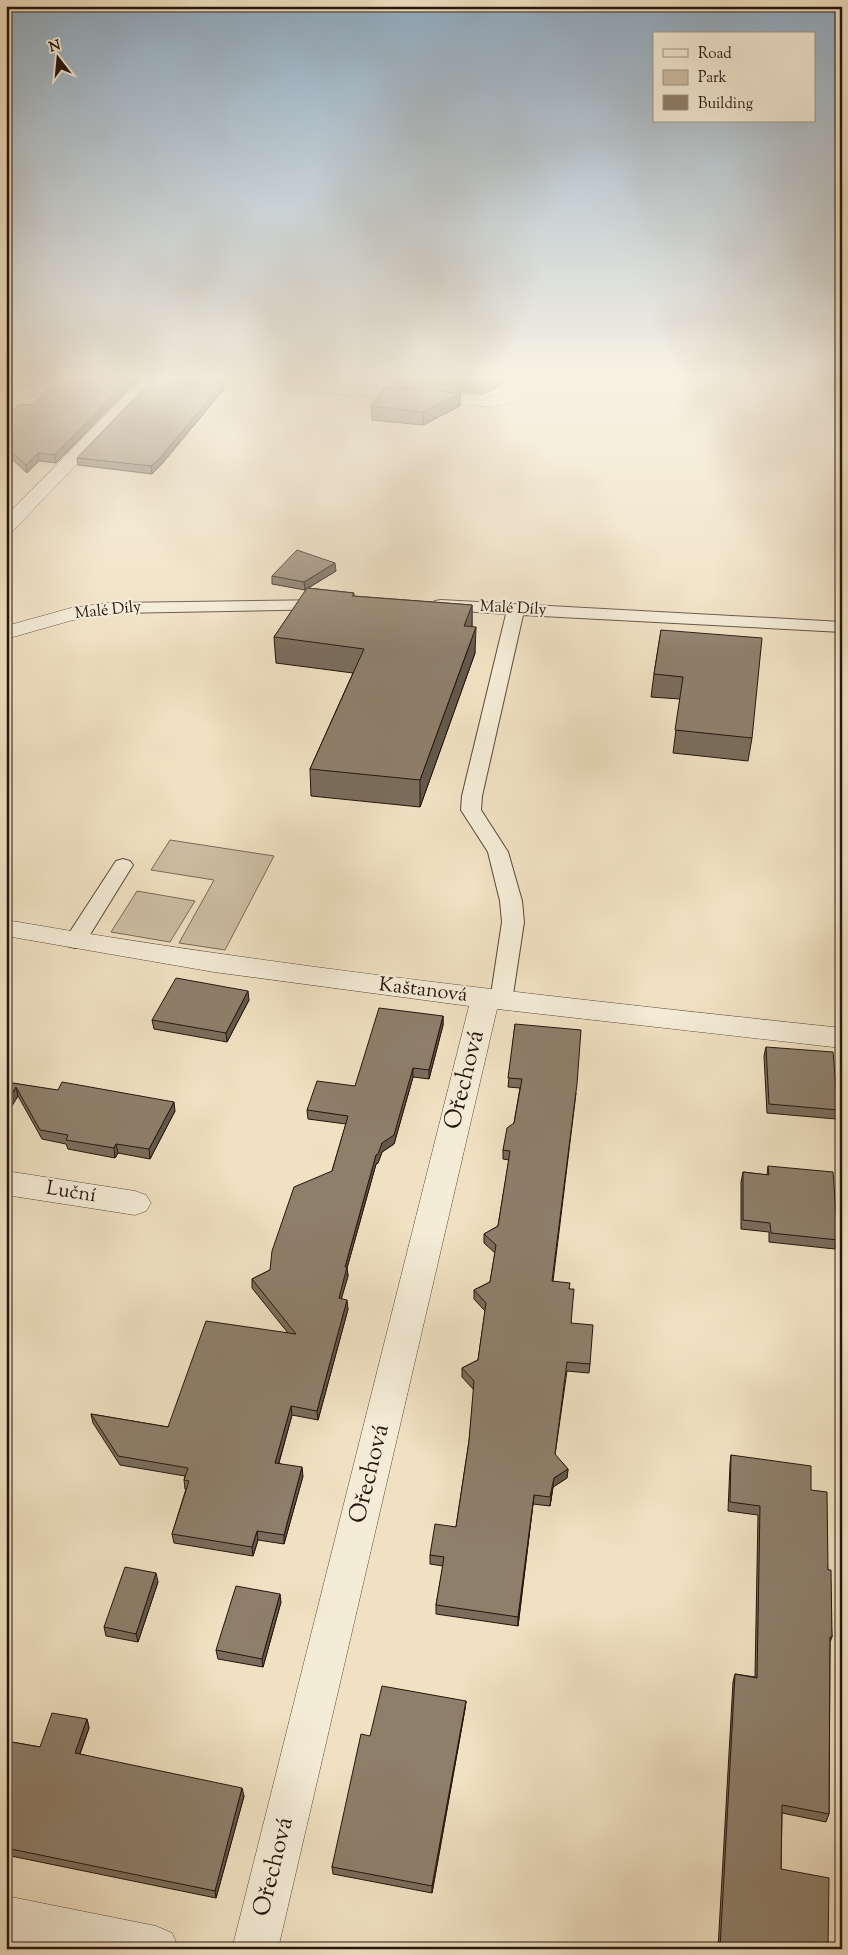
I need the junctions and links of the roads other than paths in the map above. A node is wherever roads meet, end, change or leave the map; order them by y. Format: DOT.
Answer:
graph roads {
  1 [pos="63,468"];
  2 [pos="6,527"];
  3 [pos="346,605"];
  4 [pos="426,605"];
  5 [pos="116,608"];
  6 [pos="516,609"];
  7 [pos="842,627"];
  8 [pos="6,634"];
  9 [pos="124,865"];
  10 [pos="6,928"];
  11 [pos="75,940"];
  12 [pos="493,1000"];
  13 [pos="842,1038"];
  14 [pos="6,1183"];
  15 [pos="136,1203"];
  16 [pos="6,1919"];
  17 [pos="156,1949"];
  18 [pos="255,1949"];
  1 -- 2 [label="street"];
  3 -- 5 [label="lane, Malé Díly"];
  4 -- 6 [label="lane, Malé Díly"];
  5 -- 8 [label="street, Malé Díly"];
  6 -- 7 [label="lane, Malé Díly"];
  6 -- 12 [label="lane"];
  9 -- 11 [label="lane"];
  10 -- 11 [label="street, Kaštanová"];
  11 -- 12 [label="street, Kaštanová"];
  12 -- 13 [label="street, Kaštanová"];
  12 -- 18 [label="street, Ořechová"];
  14 -- 15 [label="street, Luční"];
  16 -- 17 [label="street"];
}
